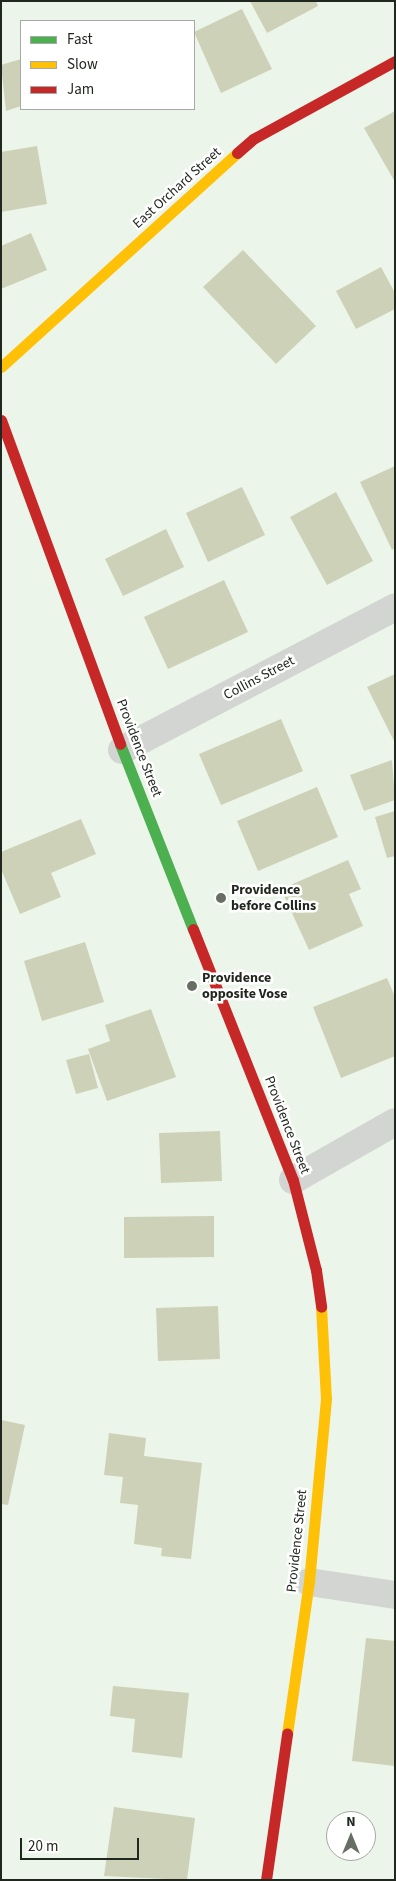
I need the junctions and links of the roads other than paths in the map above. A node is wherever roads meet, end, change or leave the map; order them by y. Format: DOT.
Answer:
graph roads {
  1 [pos="395,61"];
  2 [pos="1,367"];
  3 [pos="1,420"];
  4 [pos="395,607"];
  5 [pos="122,750"];
  6 [pos="395,1122"];
  7 [pos="293,1180"];
  8 [pos="309,1582"];
  9 [pos="395,1595"];
  10 [pos="266,1880"];
  1 -- 2 [label="main road, East Orchard Street"];
  3 -- 5 [label="main road, Providence Street"];
  4 -- 5 [label="street, Collins Street"];
  5 -- 7 [label="main road, Providence Street"];
  6 -- 7 [label="street"];
  7 -- 8 [label="main road, Providence Street"];
  8 -- 9 [label="street"];
  8 -- 10 [label="main road, Providence Street"];
}
